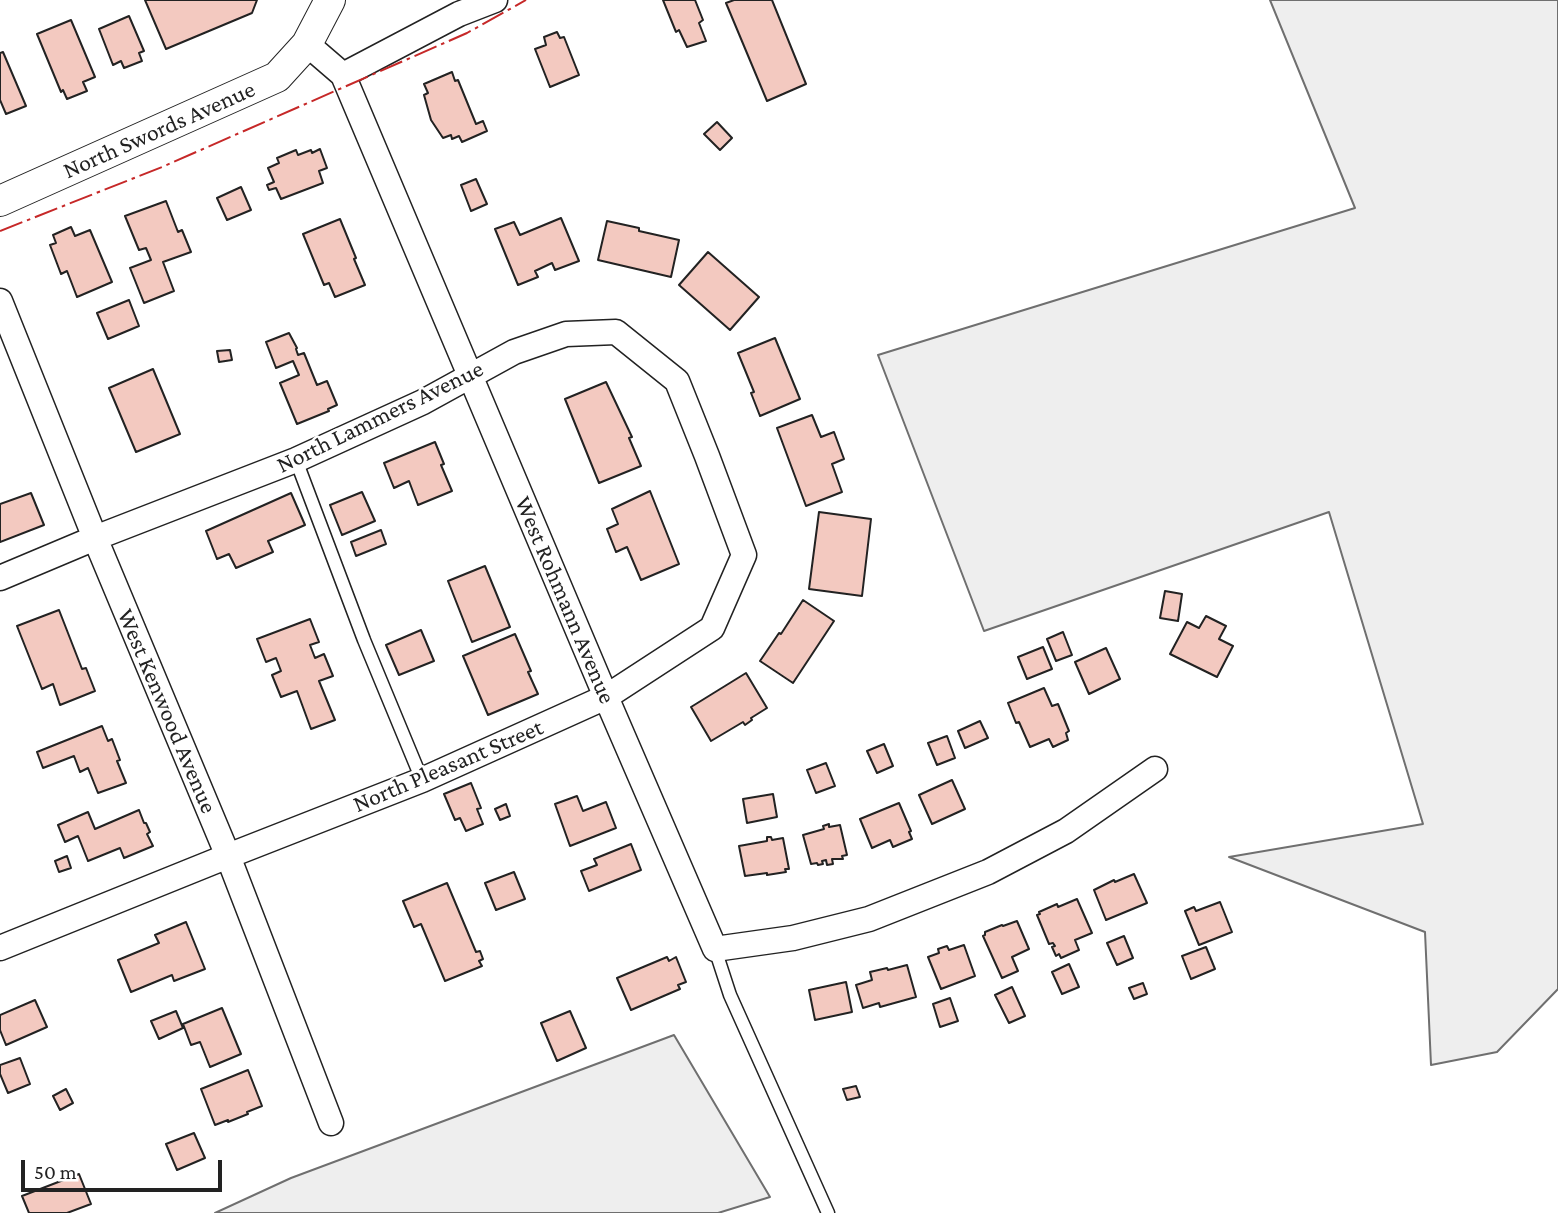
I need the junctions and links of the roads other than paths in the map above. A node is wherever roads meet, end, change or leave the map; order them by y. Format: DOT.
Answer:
graph roads {
  1 [pos="330,0"];
  2 [pos="495,0"];
  3 [pos="307,44"];
  4 [pos="343,75"];
  5 [pos="0,201"];
  6 [pos="0,301"];
  7 [pos="470,376"];
  8 [pos="707,456"];
  9 [pos="296,460"];
  10 [pos="95,538"];
  11 [pos="0,578"];
  12 [pos="606,697"];
  13 [pos="1155,769"];
  14 [pos="422,780"];
  15 [pos="228,856"];
  16 [pos="0,948"];
  17 [pos="715,949"];
  18 [pos="331,1123"];
  19 [pos="828,1213"];
  1 -- 3 [label="street"];
  2 -- 4 [label="street"];
  3 -- 4 [label="street, West Rohmann Avenue"];
  3 -- 5 [label="street, North Swords Avenue"];
  4 -- 7 [label="street, West Rohmann Avenue"];
  6 -- 10 [label="street, West Kenwood Avenue"];
  7 -- 8 [label="street, North Lammers Avenue"];
  7 -- 9 [label="street, North Lammers Avenue"];
  7 -- 12 [label="street, West Rohmann Avenue"];
  8 -- 12 [label="street, North Pleasant Street"];
  9 -- 10 [label="street, North Lammers Avenue"];
  9 -- 14 [label="lane"];
  10 -- 11 [label="street, North Lammers Avenue"];
  10 -- 15 [label="street, West Kenwood Avenue"];
  12 -- 14 [label="street, North Pleasant Street"];
  12 -- 17 [label="street, West Rohmann Avenue"];
  13 -- 17 [label="street"];
  14 -- 15 [label="street, North Pleasant Street"];
  15 -- 16 [label="street, North Pleasant Street"];
  15 -- 18 [label="street, West Kenwood Avenue"];
  17 -- 19 [label="lane, West Rohmann Avenue"];
}
